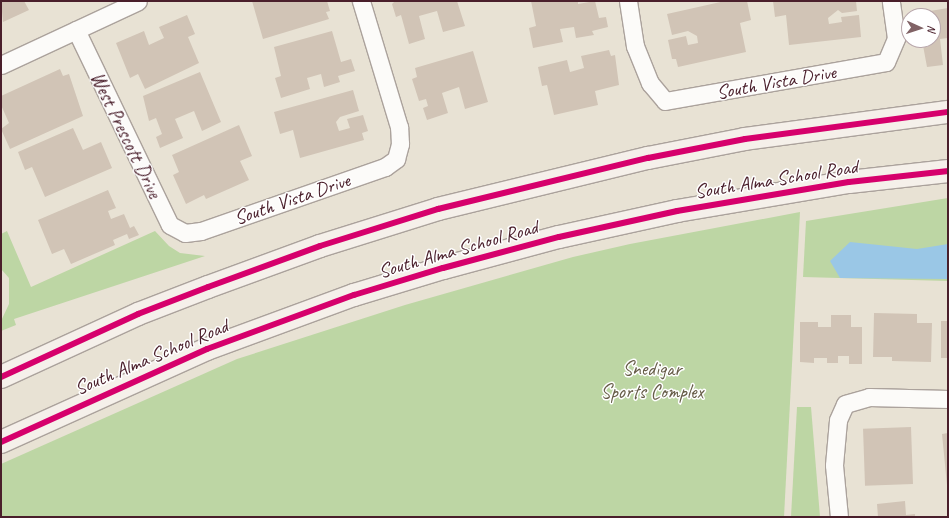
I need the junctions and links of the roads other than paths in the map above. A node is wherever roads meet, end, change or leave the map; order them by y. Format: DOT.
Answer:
graph roads {
  1 [pos="138,1"];
  2 [pos="361,1"];
  3 [pos="628,1"];
  4 [pos="891,1"];
  5 [pos="76,30"];
  6 [pos="1,64"];
  7 [pos="948,112"];
  8 [pos="948,171"];
  9 [pos="185,233"];
  10 [pos="1,377"];
  11 [pos="948,399"];
  12 [pos="1,442"];
  13 [pos="839,517"];
  1 -- 5 [label="street"];
  2 -- 9 [label="street, South Vista Drive"];
  3 -- 4 [label="street, South Vista Drive"];
  5 -- 6 [label="street"];
  5 -- 9 [label="street, West Prescott Drive"];
  7 -- 10 [label="main road, South Alma School Road"];
  8 -- 12 [label="main road, South Alma School Road"];
  11 -- 13 [label="street"];
}
